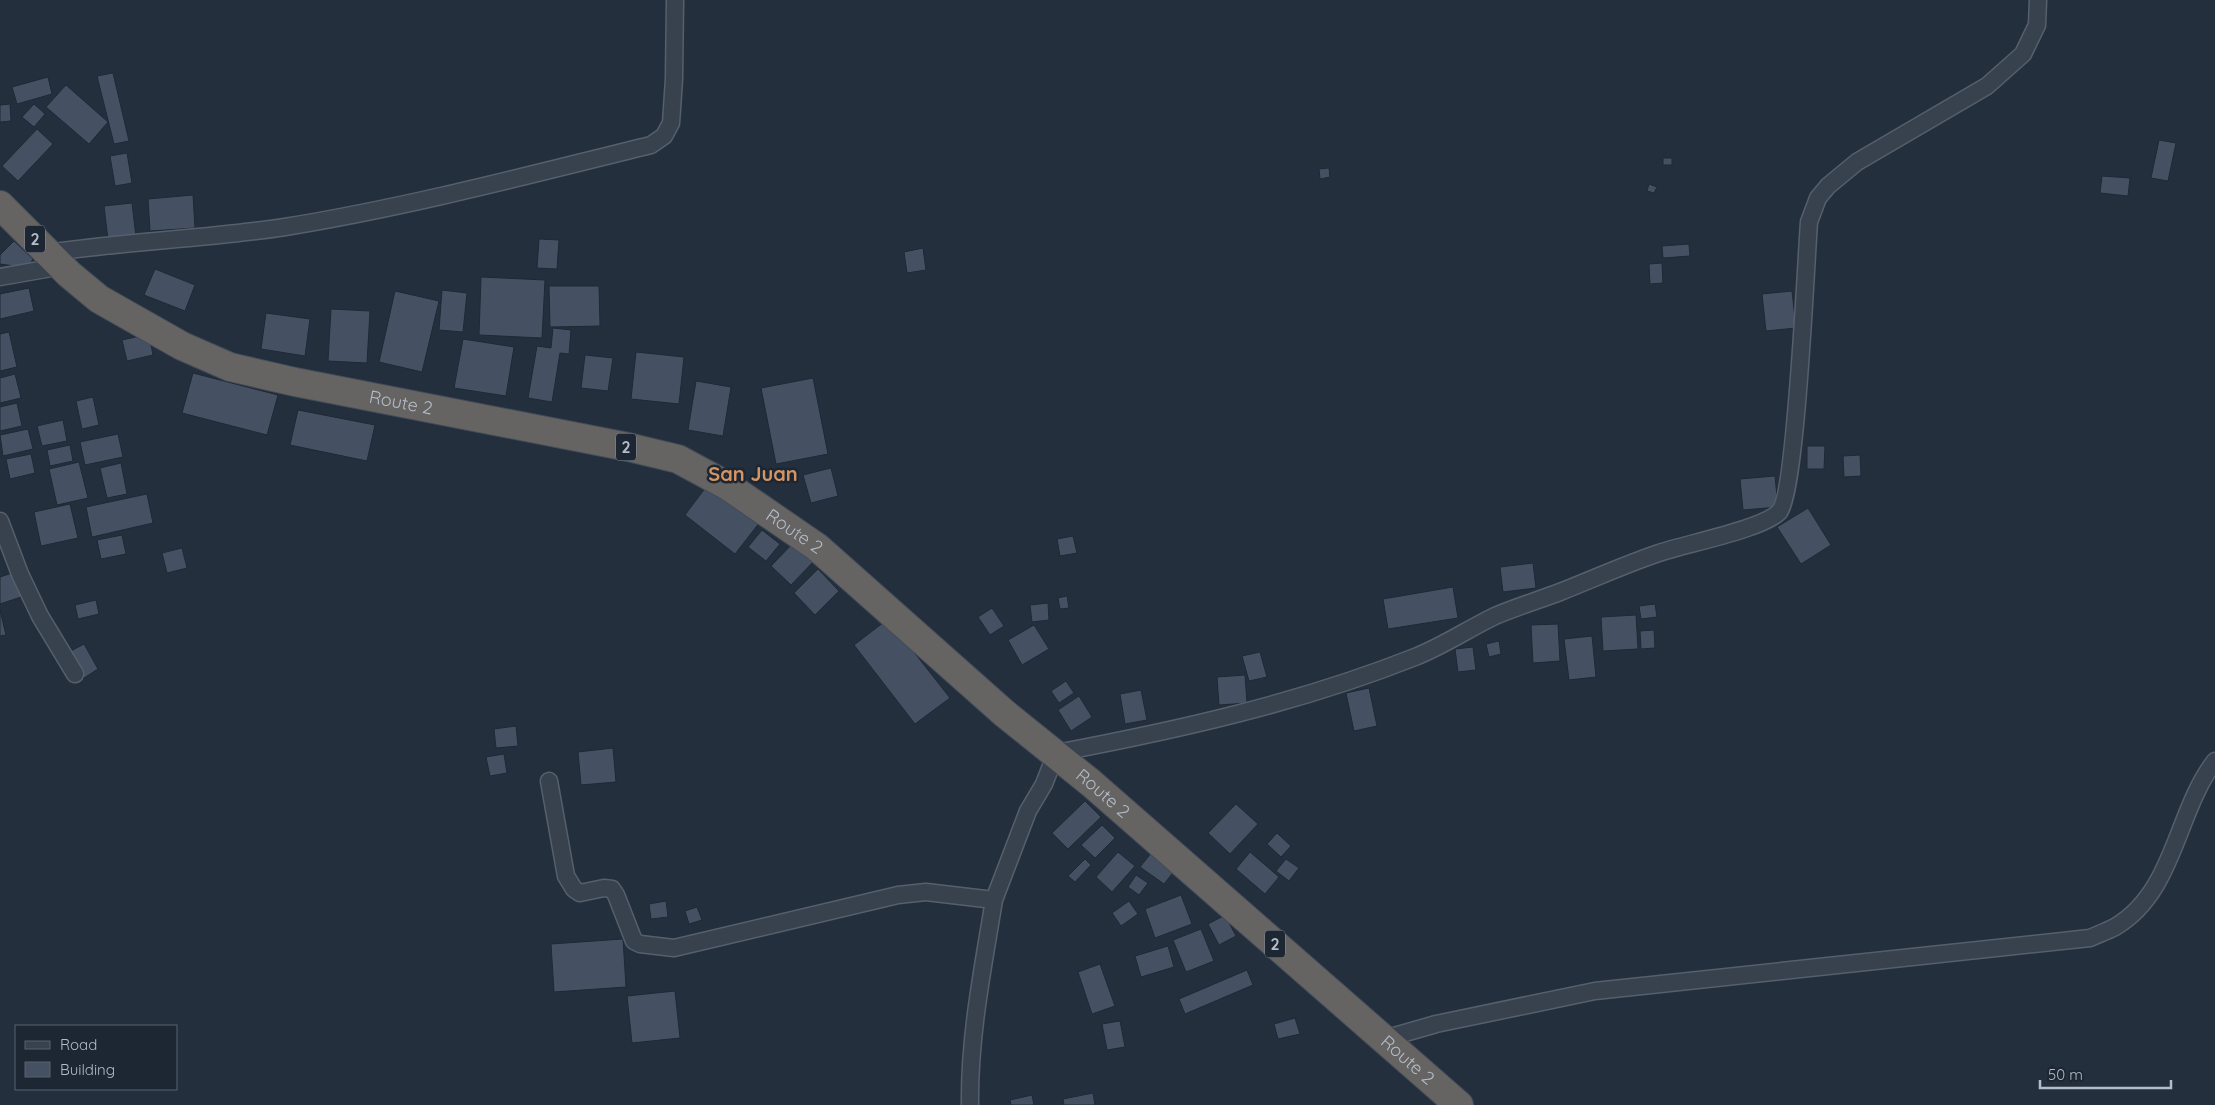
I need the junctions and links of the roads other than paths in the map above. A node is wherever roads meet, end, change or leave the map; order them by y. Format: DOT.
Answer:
graph roads {
  1 [pos="675,0"];
  2 [pos="2038,0"];
  3 [pos="0,205"];
  4 [pos="60,264"];
  5 [pos="0,278"];
  6 [pos="0,521"];
  7 [pos="75,674"];
  8 [pos="1063,759"];
  9 [pos="2215,760"];
  10 [pos="549,781"];
  11 [pos="994,900"];
  12 [pos="1384,1039"];
  13 [pos="970,1105"];
  14 [pos="1458,1105"];
  1 -- 4 [label="street"];
  2 -- 8 [label="street"];
  3 -- 4 [label="highway, Route 2 / 2"];
  4 -- 5 [label="street"];
  4 -- 8 [label="highway, Route 2 / 2"];
  6 -- 7 [label="street"];
  8 -- 11 [label="street"];
  8 -- 12 [label="highway, Route 2 / 2"];
  9 -- 12 [label="street"];
  10 -- 11 [label="street"];
  11 -- 13 [label="street"];
  12 -- 14 [label="highway, Route 2 / 2"];
}
